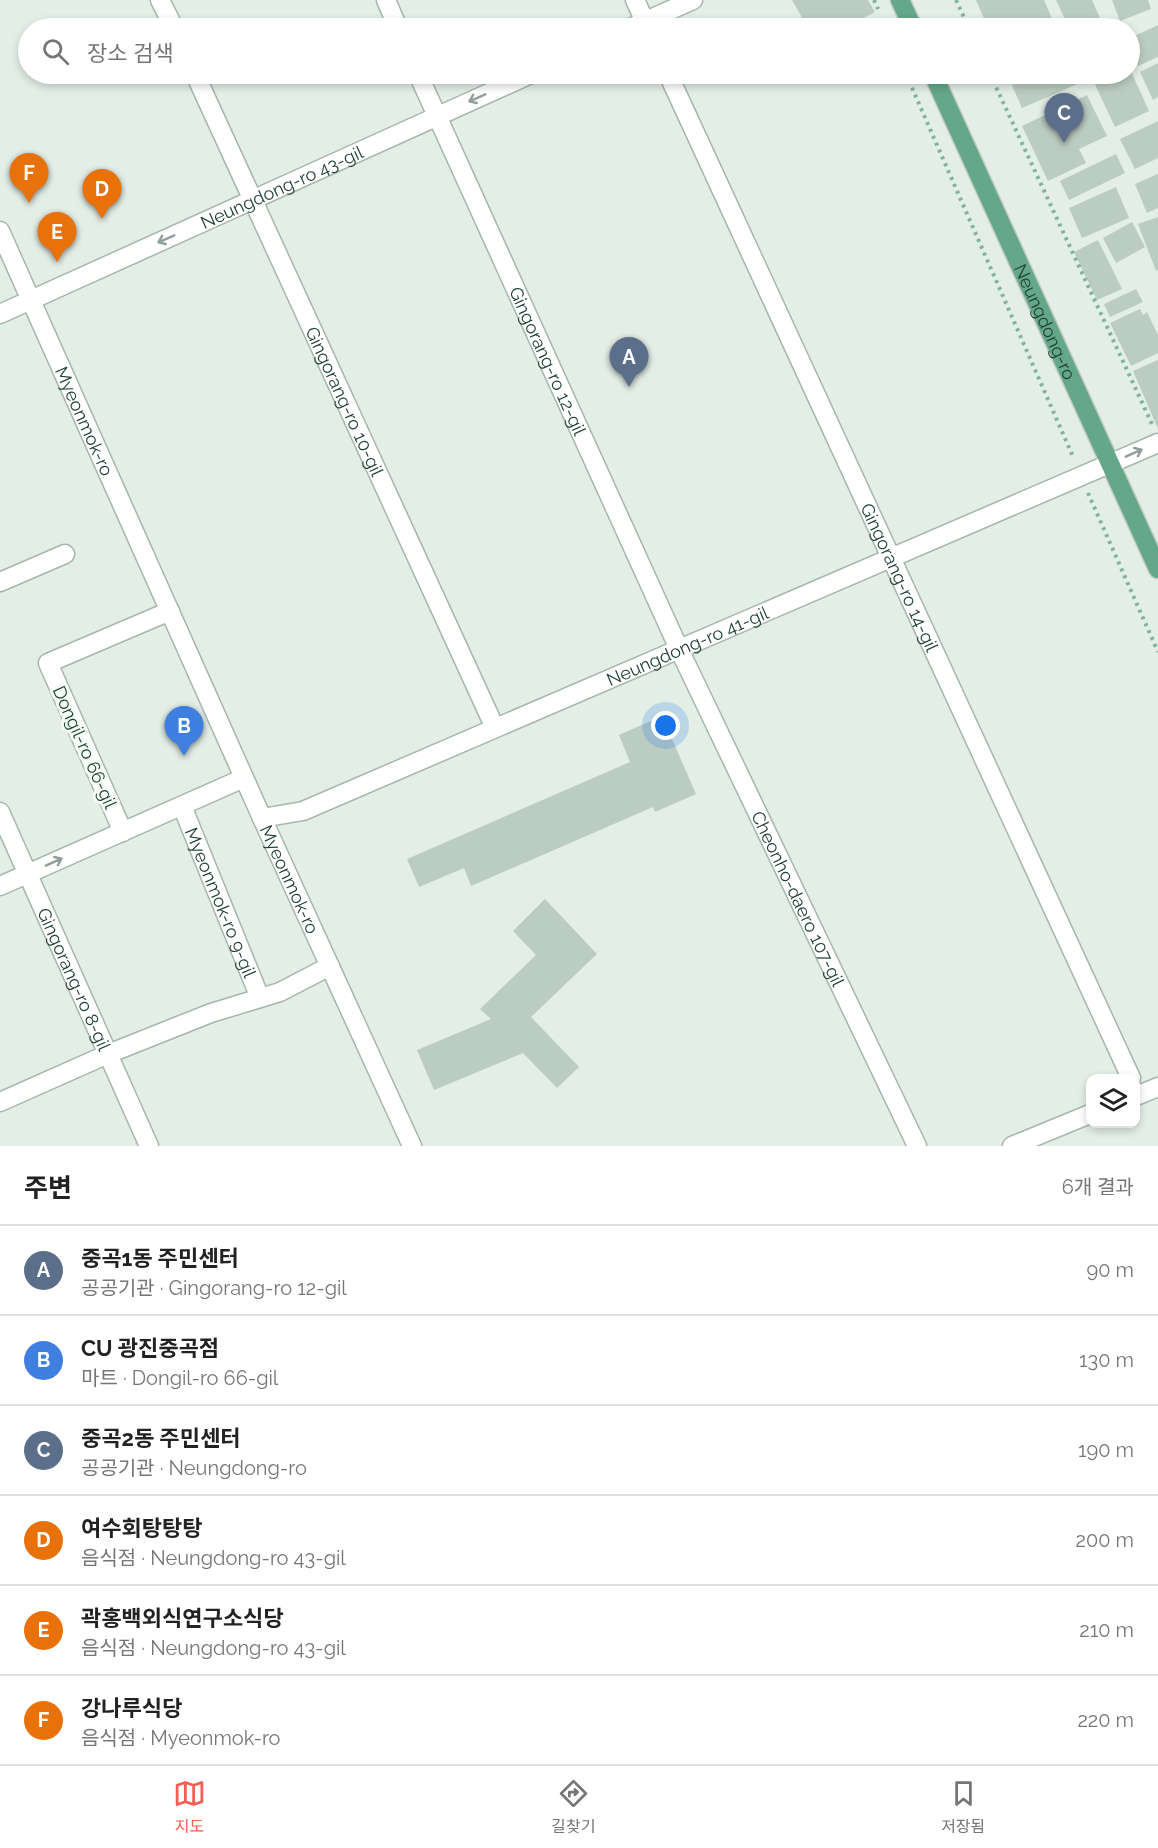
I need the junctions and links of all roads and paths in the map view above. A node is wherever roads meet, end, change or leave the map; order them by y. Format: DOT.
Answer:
graph roads {
  1 [pos="160,0"];
  2 [pos="386,0"];
  3 [pos="635,0"];
  4 [pos="693,0"];
  5 [pos="900,0"];
  6 [pos="956,0"];
  7 [pos="169,18"];
  8 [pos="394,18"];
  9 [pos="639,18"];
  10 [pos="657,18"];
  11 [pos="908,18"];
  12 [pos="964,18"];
  13 [pos="200,84"];
  14 [pos="423,84"];
  15 [pos="509,84"];
  16 [pos="673,84"];
  17 [pos="910,84"];
  18 [pos="938,84"];
  19 [pos="995,84"];
  20 [pos="437,116"];
  21 [pos="254,199"];
  22 [pos="0,231"];
  23 [pos="32,300"];
  24 [pos="0,314"];
  25 [pos="1156,434"];
  26 [pos="1110,464"];
  27 [pos="1081,476"];
  28 [pos="65,554"];
  29 [pos="891,558"];
  30 [pos="1158,569"];
  31 [pos="0,582"];
  32 [pos="170,611"];
  33 [pos="679,649"];
  34 [pos="1158,652"];
  35 [pos="495,728"];
  36 [pos="244,778"];
  37 [pos="182,806"];
  38 [pos="0,812"];
  39 [pos="262,818"];
  40 [pos="123,832"];
  41 [pos="28,873"];
  42 [pos="0,886"];
  43 [pos="330,966"];
  44 [pos="260,998"];
  45 [pos="108,1054"];
  46 [pos="1128,1074"];
  47 [pos="1158,1087"];
  48 [pos="1140,1089"];
  49 [pos="0,1102"];
  50 [pos="1086,1116"];
  51 [pos="149,1146"];
  52 [pos="412,1146"];
  53 [pos="917,1146"];
  54 [pos="1011,1146"];
  1 -- 7 [label="street"];
  2 -- 8 [label="street"];
  3 -- 9 [label="street"];
  4 -- 10 [label="street"];
  5 -- 11 [label="main road"];
  6 -- 12 [label="path"];
  13 -- 21 [label="street, Gingorang-ro 10-gil"];
  14 -- 20 [label="street, Gingorang-ro 12-gil"];
  15 -- 20 [label="street, Neungdong-ro 43-gil, one-way"];
  16 -- 29 [label="street, Gingorang-ro 14-gil"];
  17 -- 27 [label="path"];
  18 -- 26 [label="main road, Neungdong-ro"];
  19 -- 25 [label="path"];
  20 -- 21 [label="street, Neungdong-ro 43-gil"];
  20 -- 33 [label="street, Gingorang-ro 12-gil"];
  21 -- 23 [label="street, Neungdong-ro 43-gil, one-way"];
  21 -- 35 [label="street, Gingorang-ro 10-gil"];
  22 -- 23 [label="street, Myeonmok-ro"];
  23 -- 24 [label="street, Neungdong-ro 43-gil"];
  23 -- 32 [label="street, Myeonmok-ro"];
  26 -- 25 [label="street, Neungdong-ro 41-gil, one-way"];
  26 -- 27 [label="street, Neungdong-ro 41-gil"];
  26 -- 30 [label="main road, Neungdong-ro"];
  27 -- 29 [label="street, Neungdong-ro 41-gil"];
  27 -- 34 [label="path"];
  28 -- 31 [label="street"];
  29 -- 33 [label="street, Neungdong-ro 41-gil"];
  29 -- 46 [label="street, Gingorang-ro 14-gil"];
  32 -- 36 [label="street, Myeonmok-ro"];
  32 -- 40 [label="street, Dongil-ro 66-gil"];
  33 -- 35 [label="street, Neungdong-ro 41-gil"];
  33 -- 53 [label="street, Cheonho-daero 107-gil"];
  35 -- 39 [label="street, Neungdong-ro 41-gil"];
  36 -- 37 [label="street, Dongil-ro 66-gil"];
  36 -- 39 [label="street, Myeonmok-ro"];
  37 -- 40 [label="street, Dongil-ro 66-gil"];
  37 -- 44 [label="street, Myeonmok-ro 9-gil"];
  38 -- 41 [label="street, Gingorang-ro 8-gil"];
  39 -- 43 [label="street, Myeonmok-ro"];
  41 -- 40 [label="street, Dongil-ro 66-gil, one-way"];
  41 -- 42 [label="street, Dongil-ro 66-gil"];
  41 -- 45 [label="street, Gingorang-ro 8-gil"];
  43 -- 44 [label="street, Myeonmok-ro 9-gil"];
  43 -- 52 [label="street, Myeonmok-ro"];
  44 -- 45 [label="street, Myeonmok-ro 9-gil"];
  45 -- 49 [label="street, Myeonmok-ro 9-gil"];
  45 -- 51 [label="street, Gingorang-ro 8-gil"];
  47 -- 48 [label="street"];
  50 -- 54 [label="street"];
}
